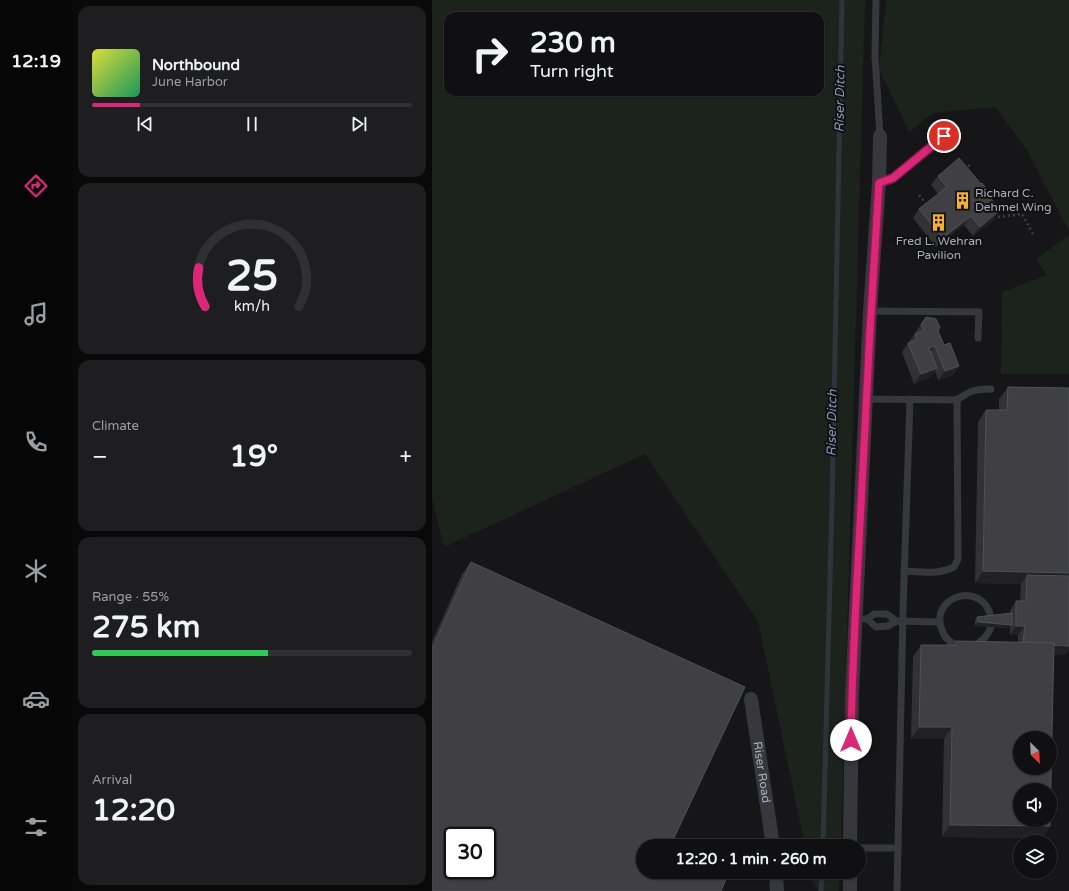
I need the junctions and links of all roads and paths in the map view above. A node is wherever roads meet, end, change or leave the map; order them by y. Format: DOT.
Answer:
graph roads {
  1 [pos="876,0"];
  2 [pos="880,136"];
  3 [pos="944,136"];
  4 [pos="970,165"];
  5 [pos="959,168"];
  6 [pos="879,183"];
  7 [pos="919,195"];
  8 [pos="928,206"];
  9 [pos="994,211"];
  10 [pos="1034,236"];
  11 [pos="870,311"];
  12 [pos="978,338"];
  13 [pos="991,389"];
  14 [pos="866,399"];
  15 [pos="910,399"];
  16 [pos="957,399"];
  17 [pos="904,571"];
  18 [pos="992,618"];
  19 [pos="861,619"];
  20 [pos="899,621"];
  21 [pos="940,622"];
  22 [pos="992,627"];
  23 [pos="751,699"];
  24 [pos="772,839"];
  25 [pos="850,839"];
  26 [pos="866,848"];
  27 [pos="898,848"];
  28 [pos="776,879"];
  29 [pos="850,879"];
  30 [pos="777,891"];
  31 [pos="850,891"];
  32 [pos="897,891"];
  1 -- 2 [label="lane"];
  2 -- 6 [label="street"];
  3 -- 6 [label="lane"];
  4 -- 5 [label="path"];
  6 -- 11 [label="street"];
  7 -- 8 [label="path"];
  9 -- 10 [label="path"];
  11 -- 12 [label="lane"];
  11 -- 14 [label="street"];
  13 -- 16 [label="lane"];
  14 -- 15 [label="lane"];
  14 -- 19 [label="street"];
  15 -- 16 [label="lane"];
  15 -- 17 [label="lane"];
  16 -- 17 [label="lane"];
  17 -- 20 [label="lane"];
  18 -- 21 [label="lane"];
  19 -- 20 [label="lane"];
  19 -- 20 [label="lane"];
  19 -- 25 [label="street"];
  20 -- 21 [label="lane"];
  20 -- 27 [label="lane"];
  21 -- 22 [label="lane"];
  23 -- 24 [label="street, Riser Road"];
  26 -- 27 [label="lane"];
  27 -- 32 [label="lane"];
  28 -- 30 [label="street"];
  29 -- 31 [label="street"];
}
